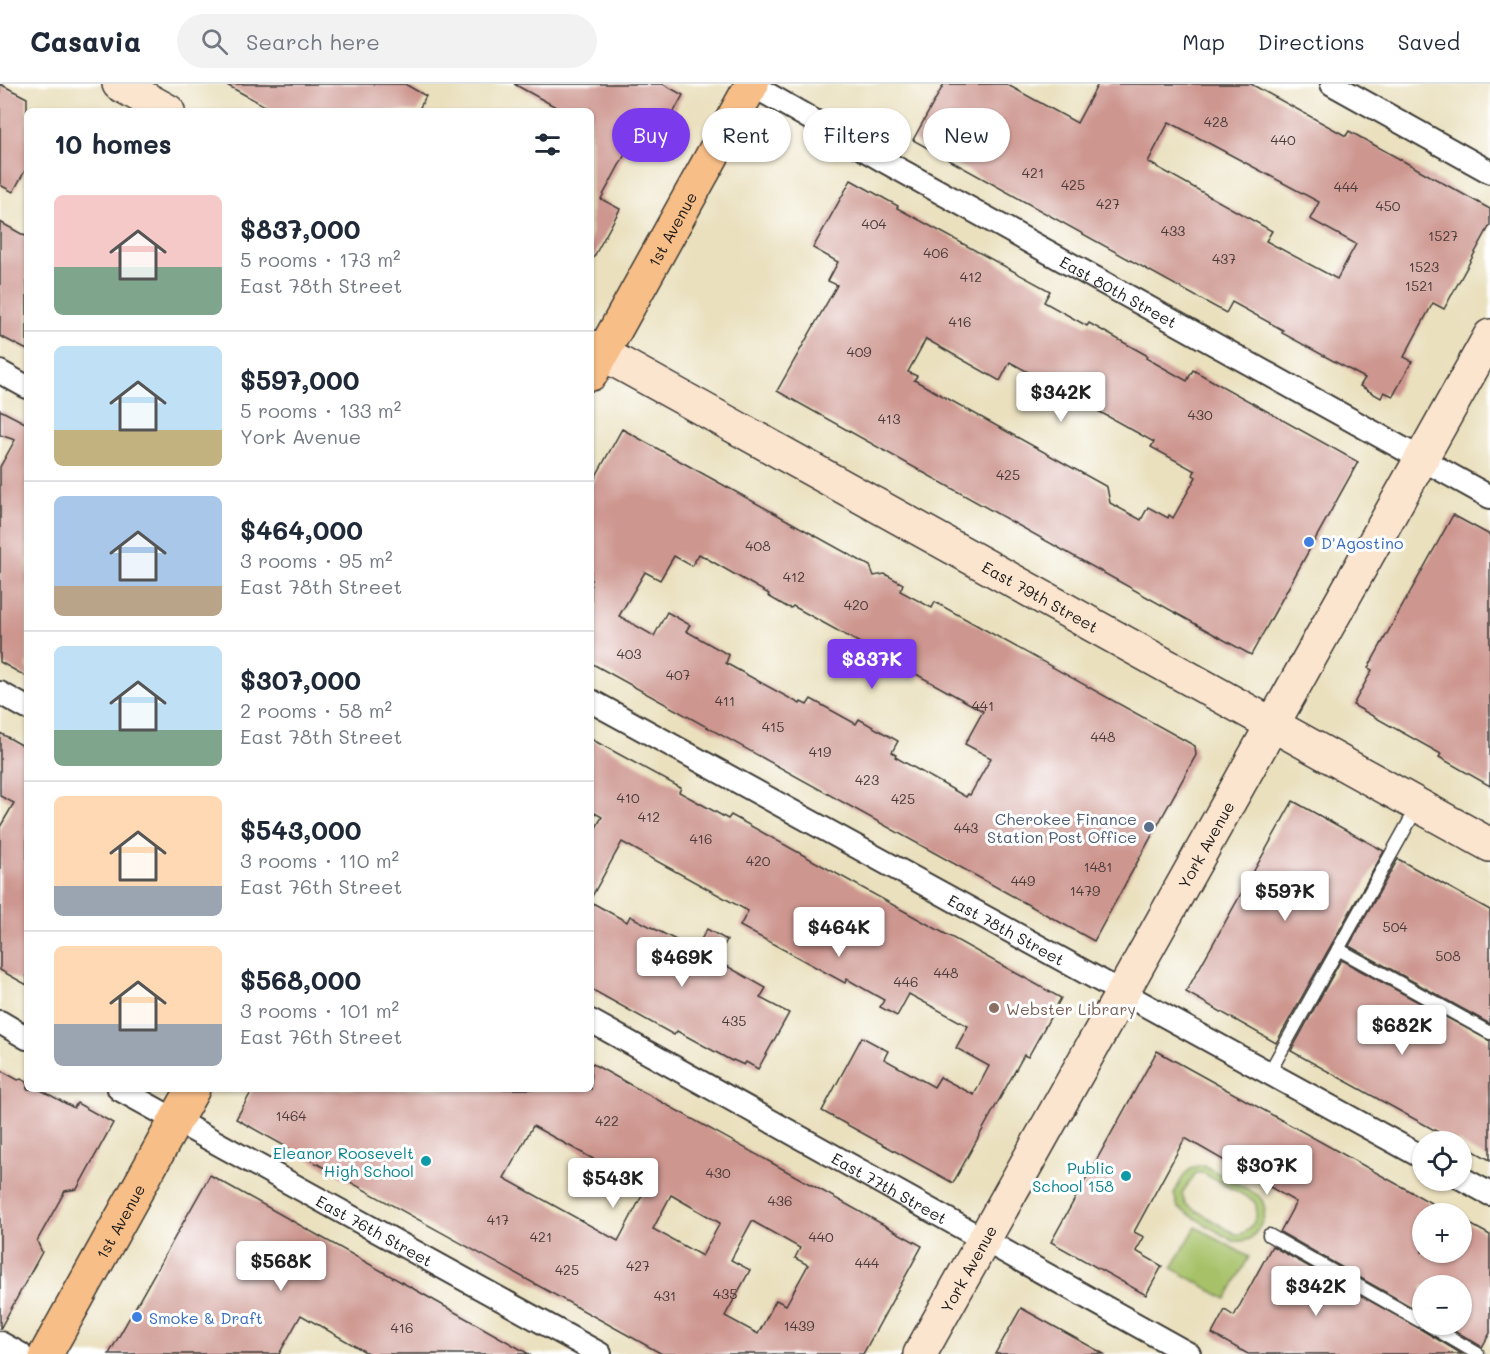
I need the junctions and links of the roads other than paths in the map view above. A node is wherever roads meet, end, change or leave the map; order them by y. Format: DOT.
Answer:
graph roads {
  1 [pos="119,84"];
  2 [pos="751,84"];
  3 [pos="1332,84"];
  4 [pos="163,108"];
  5 [pos="1490,172"];
  6 [pos="1490,336"];
  7 [pos="595,358"];
  8 [pos="0,372"];
  9 [pos="24,385"];
  10 [pos="1422,458"];
  11 [pos="1490,497"];
  12 [pos="0,693"];
  13 [pos="594,703"];
  14 [pos="24,706"];
  15 [pos="1272,724"];
  16 [pos="1419,805"];
  17 [pos="1490,845"];
  18 [pos="1338,949"];
  19 [pos="1122,992"];
  20 [pos="0,1022"];
  21 [pos="594,1023"];
  22 [pos="1490,1033"];
  23 [pos="24,1036"];
  24 [pos="1269,1072"];
  25 [pos="125,1092"];
  26 [pos="191,1092"];
  27 [pos="176,1120"];
  28 [pos="1412,1151"];
  29 [pos="1472,1185"];
  30 [pos="1490,1194"];
  31 [pos="1269,1235"];
  32 [pos="983,1239"];
  33 [pos="1412,1316"];
  34 [pos="1446,1335"];
  35 [pos="0,1343"];
  36 [pos="20,1354"];
  37 [pos="46,1354"];
  38 [pos="600,1354"];
  39 [pos="920,1354"];
  40 [pos="1189,1354"];
  41 [pos="1478,1354"];
  1 -- 4 [label="main road"];
  2 -- 7 [label="main road, 1st Avenue"];
  2 -- 10 [label="street, East 80th Street"];
  3 -- 5 [label="street"];
  6 -- 10 [label="main road, York Avenue"];
  7 -- 15 [label="main road, East 79th Street"];
  8 -- 9 [label="street"];
  10 -- 11 [label="street, East 80th Street"];
  10 -- 15 [label="main road, York Avenue"];
  12 -- 14 [label="street"];
  13 -- 19 [label="street, East 78th Street"];
  15 -- 16 [label="main road, East 79th Street"];
  15 -- 19 [label="main road, York Avenue"];
  16 -- 17 [label="main road, East 79th Street"];
  16 -- 18 [label="lane"];
  18 -- 22 [label="lane"];
  18 -- 24 [label="lane"];
  19 -- 24 [label="street, East 78th Street"];
  19 -- 32 [label="main road, York Avenue"];
  20 -- 23 [label="street"];
  21 -- 32 [label="street, East 77th Street"];
  24 -- 28 [label="street, East 78th Street"];
  25 -- 27 [label="street, East 76th Street"];
  26 -- 27 [label="main road, 1st Avenue"];
  27 -- 37 [label="main road, 1st Avenue"];
  27 -- 38 [label="street, East 76th Street"];
  29 -- 30 [label="street"];
  31 -- 33 [label="lane"];
  32 -- 39 [label="main road, York Avenue"];
  32 -- 40 [label="street, East 77th Street"];
  34 -- 41 [label="lane"];
  35 -- 36 [label="street"];
}
